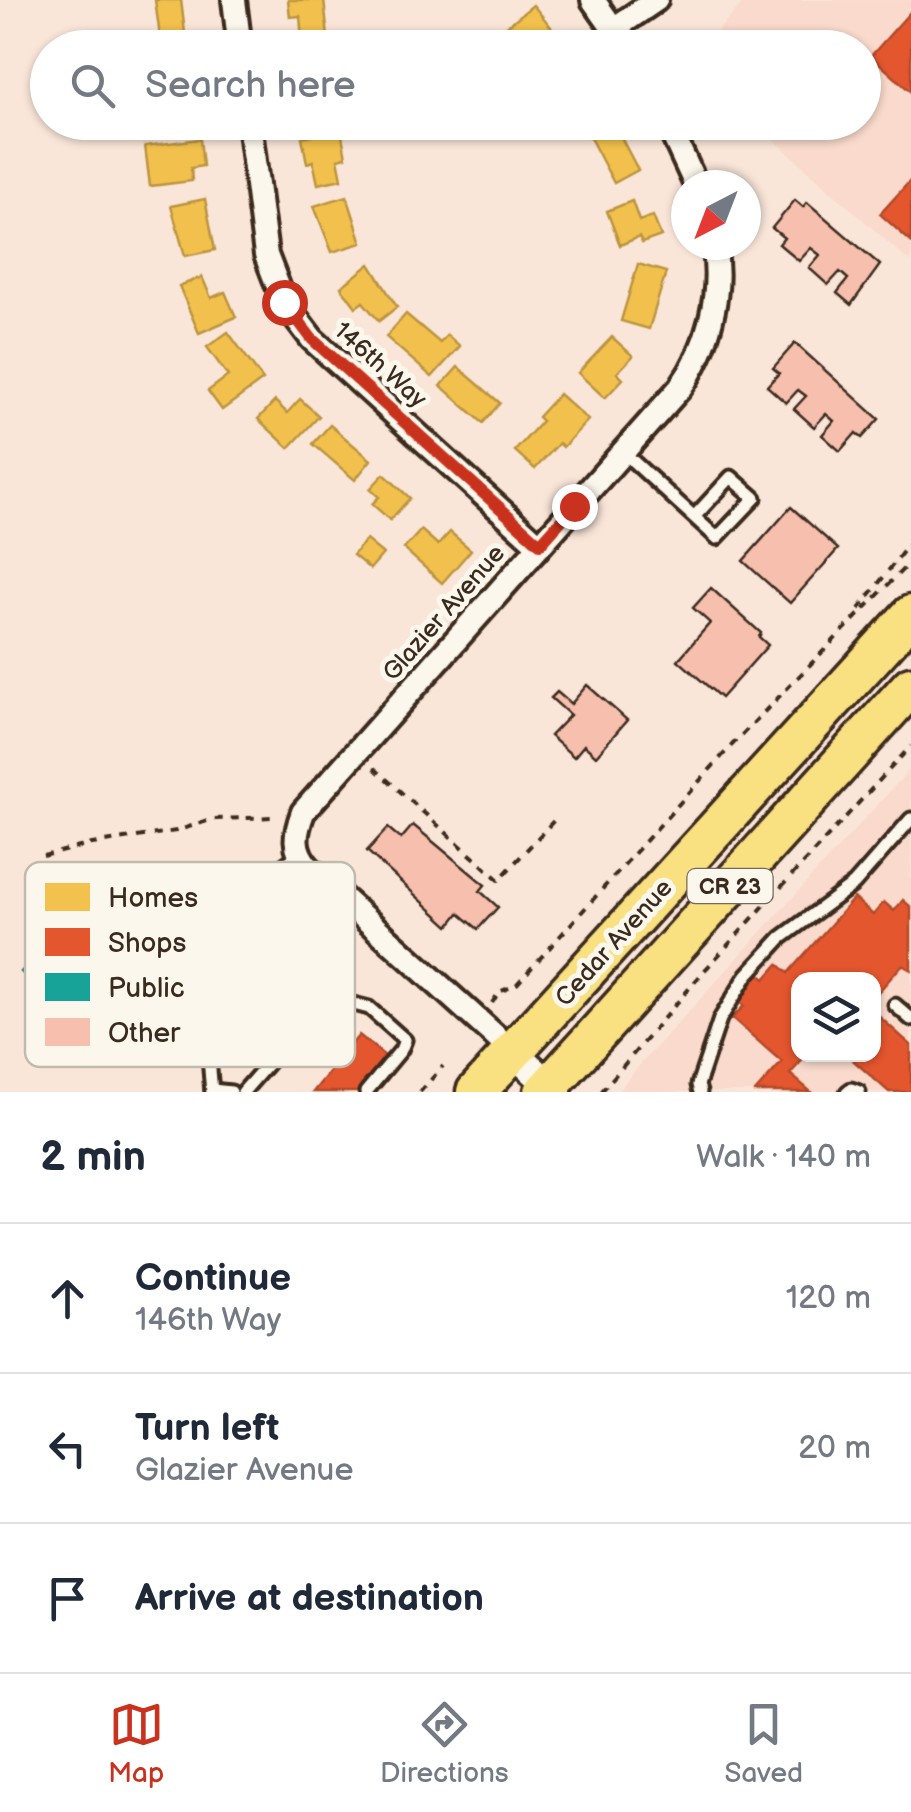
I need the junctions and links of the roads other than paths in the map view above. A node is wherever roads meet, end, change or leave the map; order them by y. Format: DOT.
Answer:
graph roads {
  1 [pos="234,0"];
  2 [pos="593,0"];
  3 [pos="656,0"];
  4 [pos="238,30"];
  5 [pos="615,30"];
  6 [pos="628,30"];
  7 [pos="251,140"];
  8 [pos="676,140"];
  9 [pos="689,170"];
  10 [pos="714,260"];
  11 [pos="622,452"];
  12 [pos="694,517"];
  13 [pos="540,544"];
  14 [pos="911,615"];
  15 [pos="911,686"];
  16 [pos="911,820"];
  17 [pos="297,845"];
  18 [pos="279,862"];
  19 [pos="315,862"];
  20 [pos="355,901"];
  21 [pos="355,1004"];
  22 [pos="895,1006"];
  23 [pos="911,1019"];
  24 [pos="513,1052"];
  25 [pos="265,1067"];
  26 [pos="550,1090"];
  27 [pos="212,1091"];
  28 [pos="230,1092"];
  29 [pos="243,1092"];
  30 [pos="366,1092"];
  31 [pos="476,1092"];
  32 [pos="700,1092"];
  33 [pos="847,1092"];
  34 [pos="859,1092"];
  1 -- 4 [label="street"];
  2 -- 5 [label="street"];
  3 -- 6 [label="street"];
  7 -- 13 [label="street, 146th Way"];
  8 -- 9 [label="street"];
  10 -- 11 [label="street, Glazier Avenue"];
  11 -- 12 [label="lane"];
  11 -- 13 [label="street, Glazier Avenue"];
  12 -- 12 [label="lane"];
  13 -- 17 [label="street, Glazier Avenue"];
  14 -- 24 [label="highway, Cedar Avenue / CR 23"];
  15 -- 26 [label="highway, Cedar Avenue / CR 23"];
  16 -- 32 [label="lane"];
  17 -- 18 [label="lane"];
  17 -- 19 [label="street"];
  20 -- 24 [label="street"];
  21 -- 30 [label="lane"];
  22 -- 23 [label="lane"];
  24 -- 26 [label="street"];
  24 -- 31 [label="highway, Cedar Avenue / CR 23"];
  25 -- 29 [label="lane"];
  27 -- 28 [label="lane"];
  33 -- 34 [label="lane"];
}
